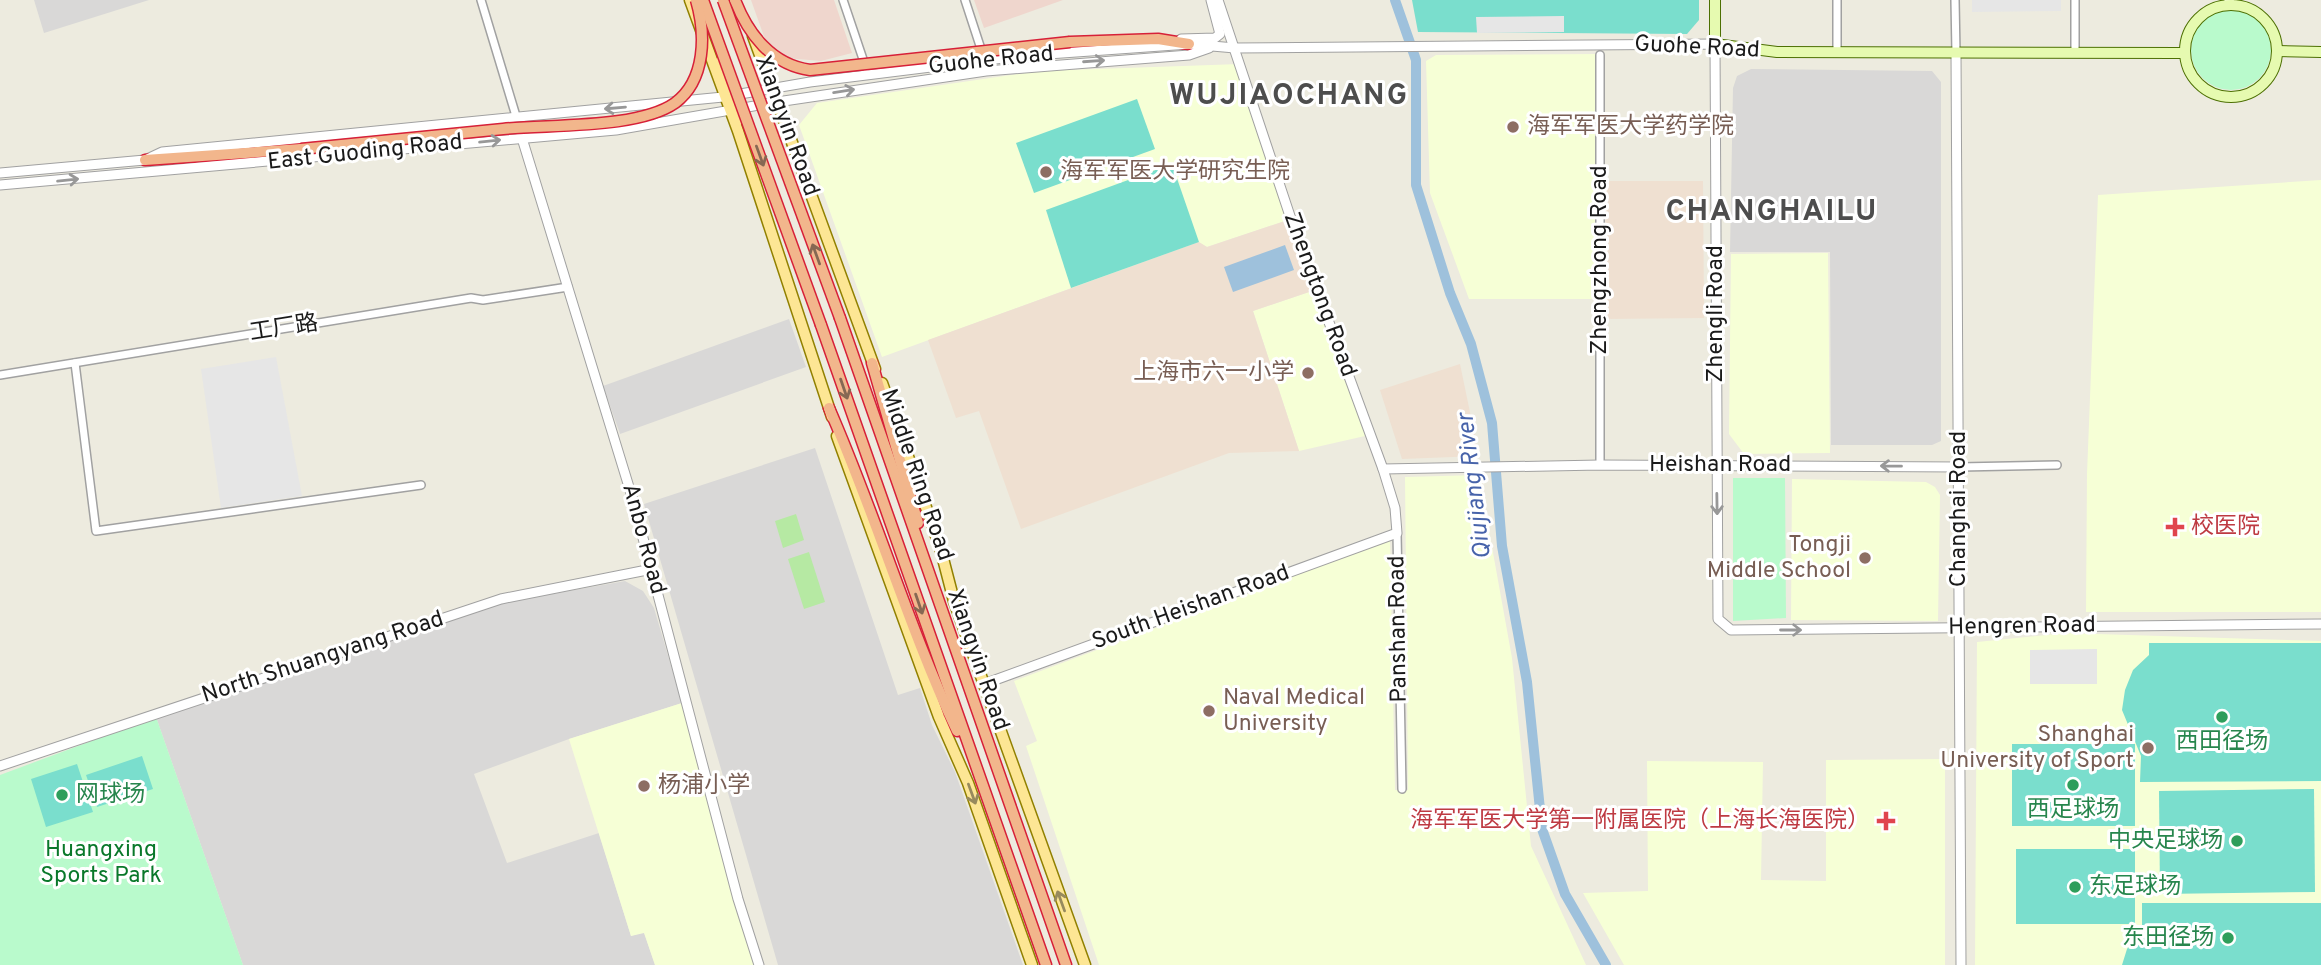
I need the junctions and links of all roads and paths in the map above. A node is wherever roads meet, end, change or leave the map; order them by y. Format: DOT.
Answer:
graph roads {
  1 [pos="481,0"];
  2 [pos="690,0"];
  3 [pos="699,0"];
  4 [pos="723,0"];
  5 [pos="737,0"];
  6 [pos="843,0"];
  7 [pos="965,0"];
  8 [pos="1211,0"];
  9 [pos="1218,0"];
  10 [pos="1715,0"];
  11 [pos="1837,0"];
  12 [pos="1955,0"];
  13 [pos="2074,0"];
  14 [pos="2230,2"];
  15 [pos="1158,39"];
  16 [pos="1189,44"];
  17 [pos="1715,44"];
  18 [pos="1210,47"];
  19 [pos="1235,48"];
  20 [pos="2277,51"];
  21 [pos="1956,52"];
  22 [pos="2075,52"];
  23 [pos="2321,52"];
  24 [pos="1837,53"];
  25 [pos="2184,53"];
  26 [pos="1600,55"];
  27 [pos="985,60"];
  28 [pos="868,76"];
  29 [pos="772,88"];
  30 [pos="727,96"];
  31 [pos="777,102"];
  32 [pos="732,110"];
  33 [pos="516,116"];
  34 [pos="522,137"];
  35 [pos="145,160"];
  36 [pos="0,173"];
  37 [pos="0,185"];
  38 [pos="568,287"];
  39 [pos="75,363"];
  40 [pos="872,363"];
  41 [pos="0,375"];
  42 [pos="829,408"];
  43 [pos="1600,464"];
  44 [pos="1716,464"];
  45 [pos="2057,464"];
  46 [pos="1959,467"];
  47 [pos="1383,469"];
  48 [pos="421,485"];
  49 [pos="1397,533"];
  50 [pos="652,569"];
  51 [pos="940,607"];
  52 [pos="2321,624"];
  53 [pos="1724,626"];
  54 [pos="1958,629"];
  55 [pos="984,684"];
  56 [pos="0,766"];
  57 [pos="983,788"];
  58 [pos="1402,789"];
  59 [pos="759,965"];
  60 [pos="1032,965"];
  61 [pos="1046,965"];
  62 [pos="1066,965"];
  63 [pos="1085,965"];
  64 [pos="1961,965"];
  1 -- 33 [label="street"];
  2 -- 30 [label="main road, Xiangyin Road"];
  3 -- 30 [label="main road, Xiangyin Road"];
  3 -- 35 [label="highway, bridge"];
  3 -- 57 [label="highway, Middle Ring Road, one-way, bridge"];
  51 -- 4 [label="highway, Middle Ring Road, one-way, bridge"];
  5 -- 15 [label="highway, bridge"];
  5 -- 29 [label="main road, Xiangyin Road"];
  6 -- 28 [label="street"];
  7 -- 27 [label="street"];
  8 -- 15 [label="street"];
  9 -- 19 [label="street, Zhengtong Road"];
  10 -- 17 [label="main road, Zhengli Road"];
  11 -- 24 [label="street"];
  12 -- 21 [label="street"];
  13 -- 22 [label="street"];
  14 -- 20 [label="main road"];
  14 -- 25 [label="main road"];
  15 -- 16 [label="highway"];
  16 -- 18 [label="street, Guohe Road"];
  16 -- 27 [label="street, Guohe Road"];
  17 -- 19 [label="street, Guohe Road"];
  17 -- 24 [label="main road, Guohe Road"];
  17 -- 44 [label="street, Zhengli Road"];
  18 -- 19 [label="street, Guohe Road"];
  31 -- 18 [label="street, Guohe Road, one-way"];
  19 -- 47 [label="street, Zhengtong Road"];
  20 -- 23 [label="main road"];
  20 -- 25 [label="main road"];
  21 -- 22 [label="main road, Guohe Road"];
  21 -- 24 [label="main road, Guohe Road"];
  21 -- 46 [label="street, Changhai Road"];
  22 -- 25 [label="main road, Guohe Road"];
  26 -- 43 [label="street, Zhengzhong Road"];
  27 -- 28 [label="street, Guohe Road"];
  28 -- 29 [label="street, Guohe Road"];
  29 -- 30 [label="street, Guohe Road"];
  29 -- 31 [label="main road, Xiangyin Road"];
  30 -- 32 [label="main road, Xiangyin Road"];
  30 -- 33 [label="street, East Guoding Road, one-way"];
  31 -- 32 [label="street, Guohe Road"];
  31 -- 40 [label="main road, Xiangyin Road"];
  32 -- 34 [label="street, East Guoding Road"];
  32 -- 42 [label="main road, Xiangyin Road"];
  33 -- 34 [label="street, Anbo Road"];
  33 -- 35 [label="street, East Guoding Road"];
  37 -- 34 [label="street, East Guoding Road, one-way"];
  34 -- 38 [label="street, Anbo Road"];
  35 -- 36 [label="street, East Guoding Road"];
  38 -- 39 [label="street, 工厂路"];
  38 -- 50 [label="street, Anbo Road"];
  39 -- 41 [label="street, 工厂路"];
  39 -- 48 [label="street"];
  40 -- 51 [label="highway"];
  40 -- 55 [label="main road, Xiangyin Road"];
  42 -- 57 [label="highway"];
  42 -- 60 [label="main road, Xiangyin Road, one-way"];
  43 -- 44 [label="street, Heishan Road"];
  43 -- 47 [label="street, Heishan Road"];
  46 -- 44 [label="street, Heishan Road, one-way"];
  44 -- 53 [label="street, Zhengli Road, one-way"];
  45 -- 46 [label="street, Heishan Road"];
  46 -- 54 [label="street, Changhai Road"];
  47 -- 49 [label="street, Panshan Road"];
  49 -- 55 [label="street, South Heishan Road"];
  49 -- 58 [label="street, Panshan Road"];
  50 -- 56 [label="street, North Shuangyang Road"];
  50 -- 59 [label="street, Anbo Road"];
  51 -- 62 [label="highway, Middle Ring Road"];
  52 -- 54 [label="street, Hengren Road"];
  53 -- 54 [label="street, Hengren Road, one-way"];
  54 -- 64 [label="street, Changhai Road"];
  63 -- 55 [label="main road, Xiangyin Road, one-way"];
  57 -- 61 [label="highway, Middle Ring Road"];
}
